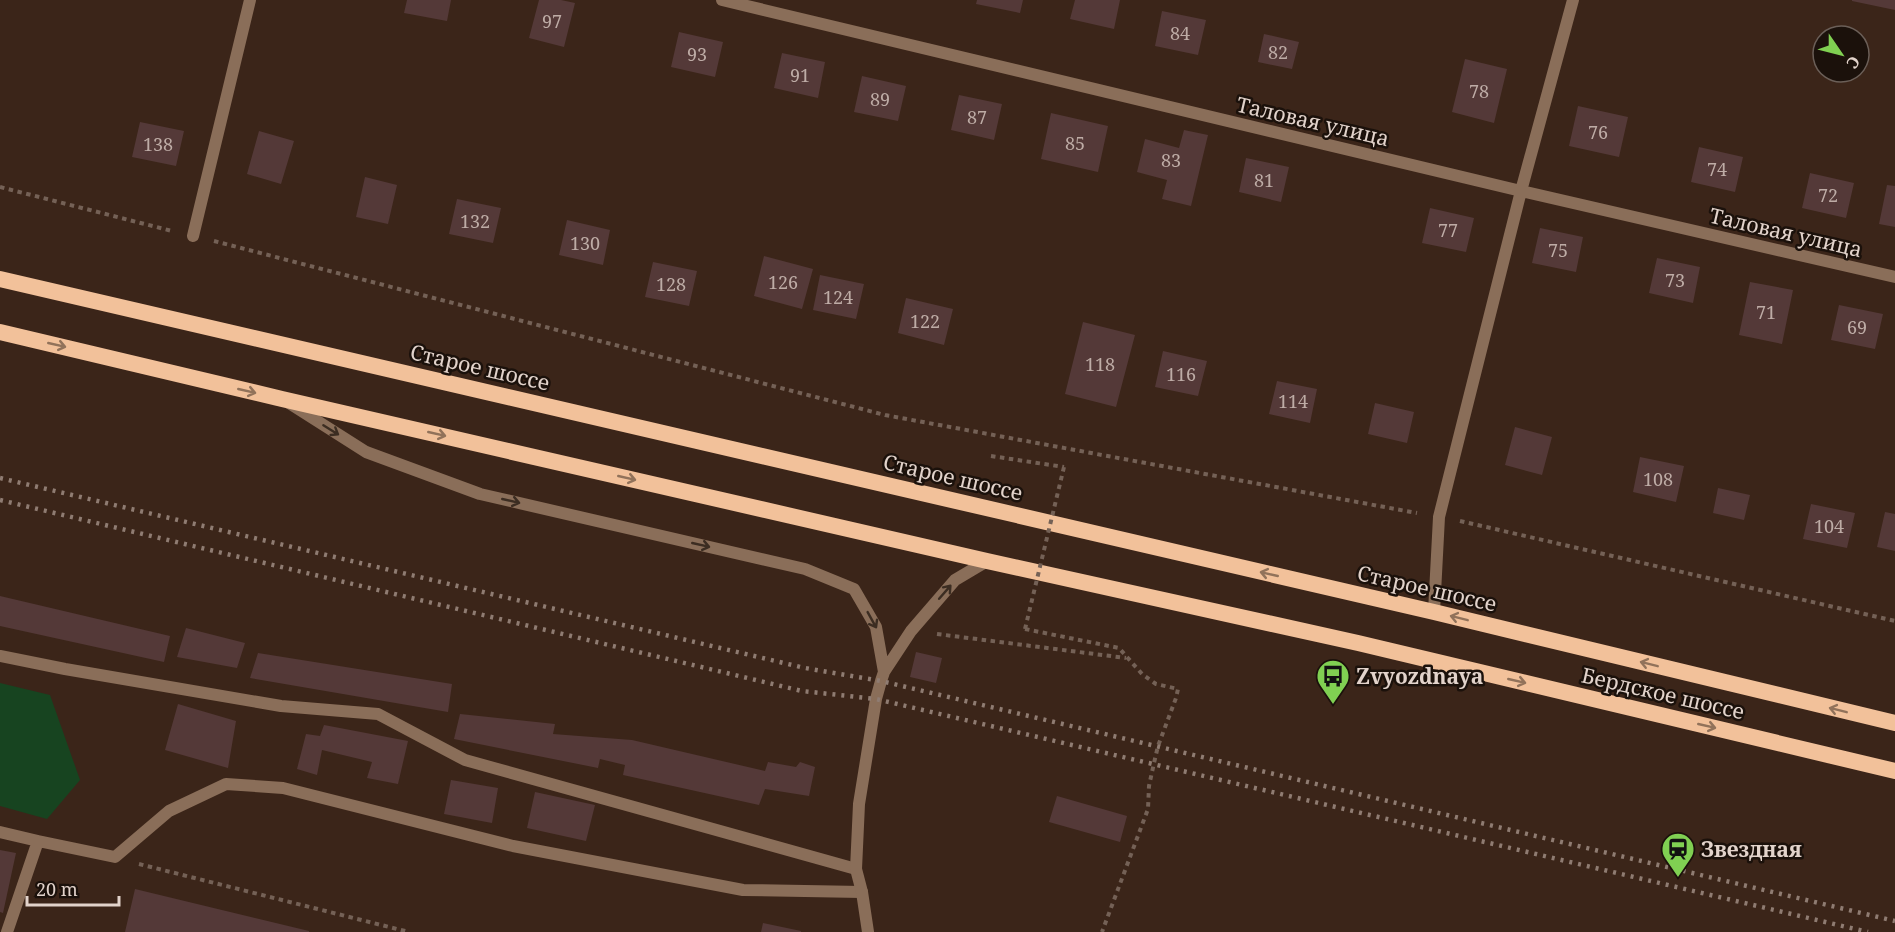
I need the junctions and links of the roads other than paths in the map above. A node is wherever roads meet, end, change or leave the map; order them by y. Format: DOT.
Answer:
graph roads {
  1 [pos="250,0"];
  2 [pos="722,0"];
  3 [pos="1573,0"];
  4 [pos="1521,191"];
  5 [pos="193,236"];
  6 [pos="1895,277"];
  7 [pos="0,279"];
  8 [pos="0,332"];
  9 [pos="282,399"];
  10 [pos="987,561"];
  11 [pos="1434,612"];
  12 [pos="0,656"];
  13 [pos="884,672"];
  14 [pos="1895,723"];
  15 [pos="1895,771"];
  16 [pos="0,832"];
  17 [pos="38,841"];
  18 [pos="856,869"];
  19 [pos="862,892"];
  20 [pos="7,932"];
  21 [pos="868,932"];
  1 -- 5 [label="street"];
  2 -- 4 [label="street, Таловая улица"];
  3 -- 4 [label="street"];
  4 -- 6 [label="street, Таловая улица"];
  4 -- 11 [label="street"];
  11 -- 7 [label="highway, Старое шоссе, one-way"];
  8 -- 9 [label="highway, one-way"];
  9 -- 10 [label="highway, one-way"];
  9 -- 13 [label="street, one-way"];
  13 -- 10 [label="street, one-way"];
  10 -- 15 [label="highway, Бердское шоссе, one-way"];
  14 -- 11 [label="highway, Старое шоссе, one-way"];
  12 -- 18 [label="street"];
  13 -- 18 [label="street"];
  16 -- 17 [label="street"];
  17 -- 19 [label="street"];
  17 -- 20 [label="street"];
  18 -- 19 [label="street"];
  19 -- 21 [label="street"];
}
